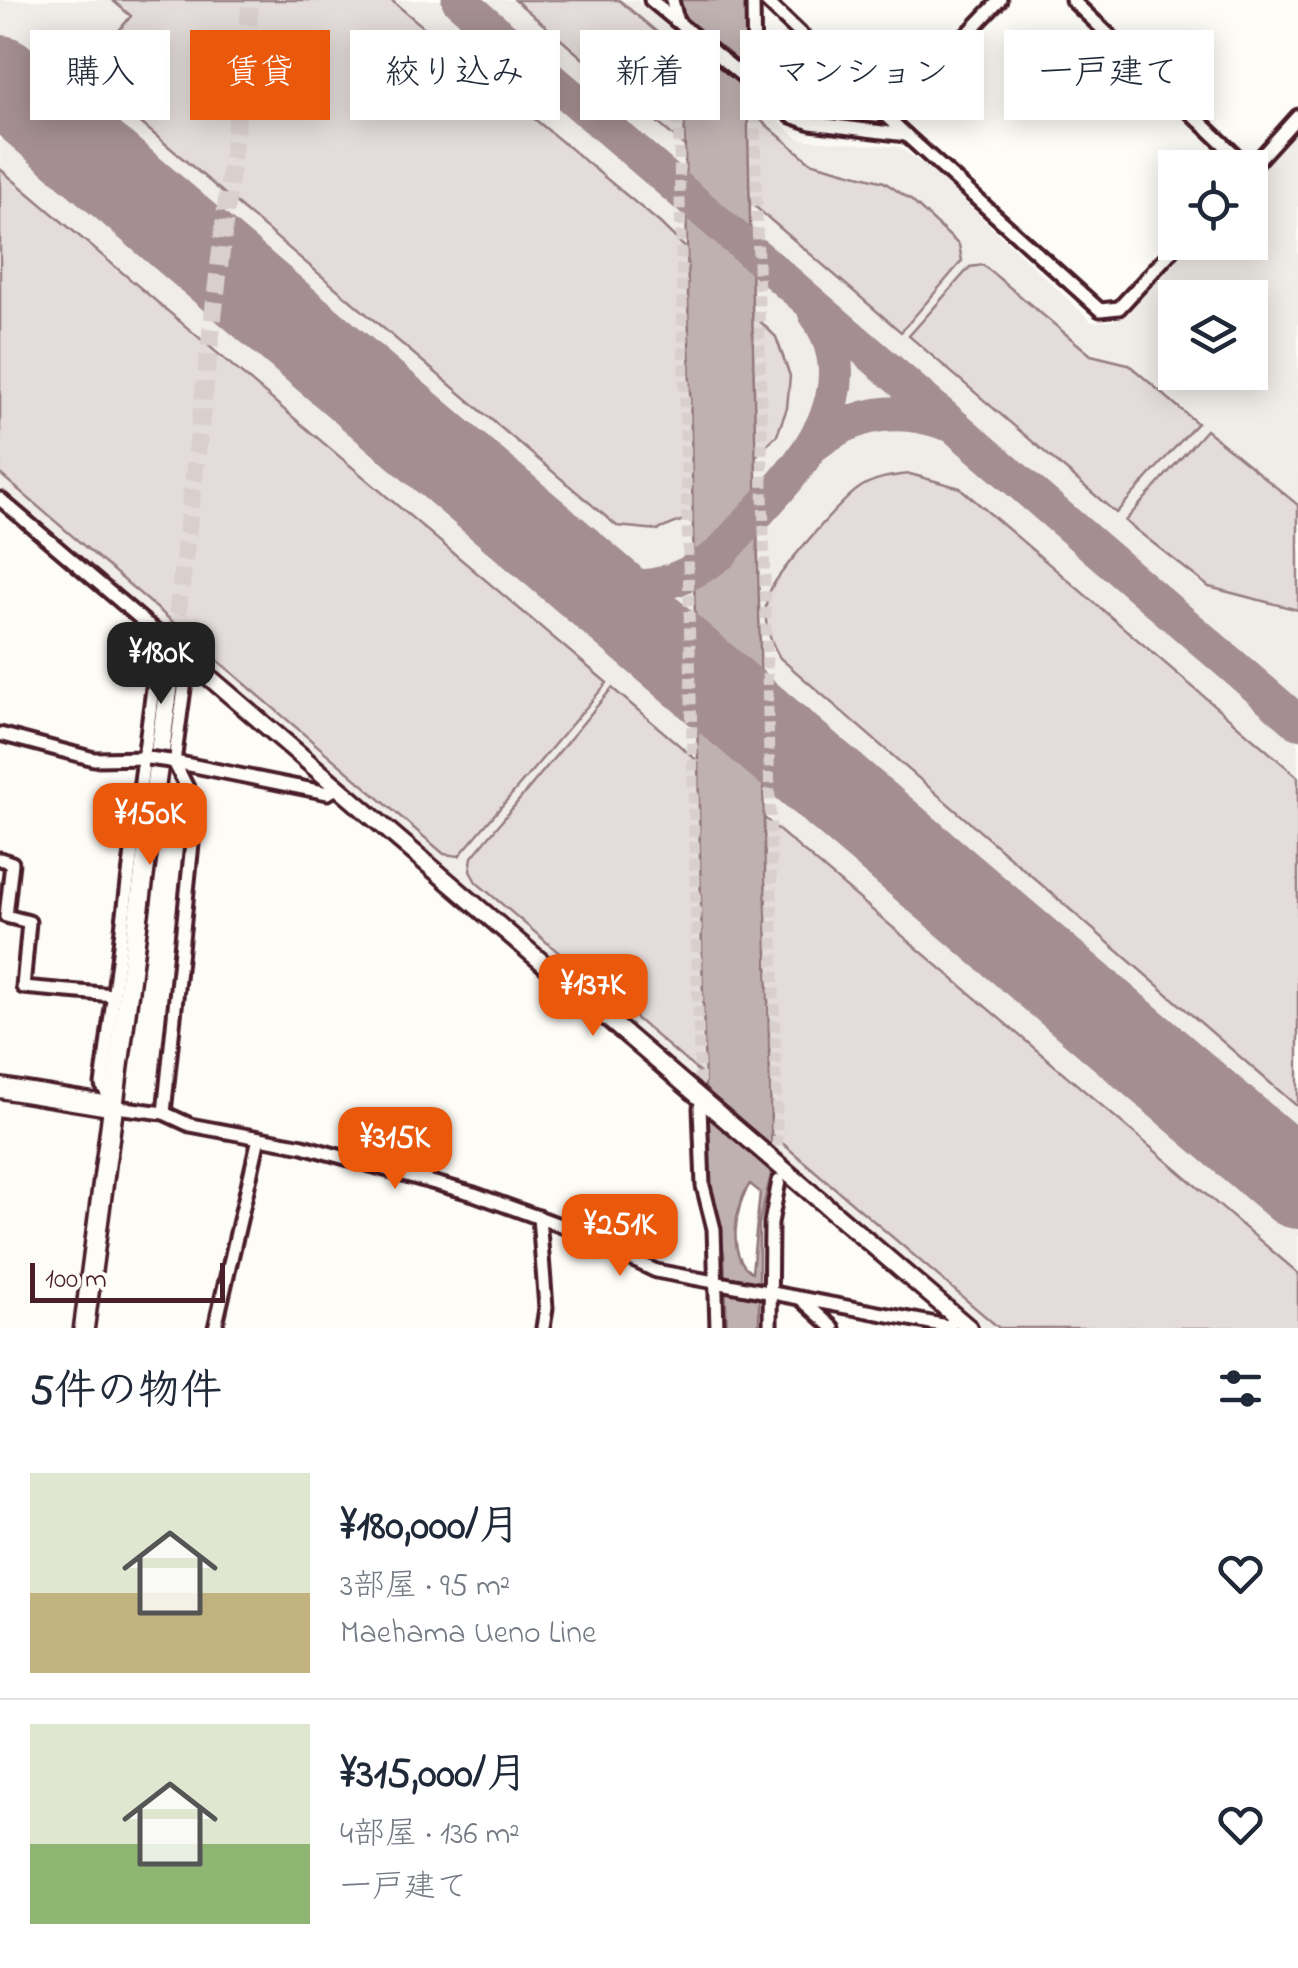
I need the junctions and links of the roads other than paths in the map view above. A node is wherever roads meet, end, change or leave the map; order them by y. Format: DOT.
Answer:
graph roads {
  1 [pos="651,0"];
  2 [pos="672,0"];
  3 [pos="753,0"];
  4 [pos="765,0"];
  5 [pos="1000,0"];
  6 [pos="1072,0"];
  7 [pos="676,16"];
  8 [pos="753,30"];
  9 [pos="797,30"];
  10 [pos="971,30"];
  11 [pos="1298,116"];
  12 [pos="891,120"];
  13 [pos="906,135"];
  14 [pos="1230,150"];
  15 [pos="1266,150"];
  16 [pos="1163,260"];
  17 [pos="0,499"];
  18 [pos="160,634"];
  19 [pos="188,659"];
  20 [pos="171,668"];
  21 [pos="0,734"];
  22 [pos="146,757"];
  23 [pos="172,761"];
  24 [pos="336,788"];
  25 [pos="0,859"];
  26 [pos="113,994"];
  27 [pos="0,1088"];
  28 [pos="116,1107"];
  29 [pos="700,1107"];
  30 [pos="164,1113"];
  31 [pos="259,1138"];
  32 [pos="779,1181"];
  33 [pos="539,1217"];
  34 [pos="719,1281"];
  35 [pos="766,1291"];
  36 [pos="801,1298"];
  37 [pos="955,1325"];
  38 [pos="84,1328"];
  39 [pos="215,1328"];
  40 [pos="543,1328"];
  41 [pos="717,1328"];
  42 [pos="770,1328"];
  43 [pos="833,1328"];
  1 -- 13 [label="street"];
  2 -- 7 [label="street"];
  3 -- 8 [label="street"];
  4 -- 9 [label="street"];
  5 -- 10 [label="street"];
  6 -- 14 [label="street"];
  11 -- 15 [label="street"];
  12 -- 13 [label="street"];
  13 -- 16 [label="street"];
  17 -- 18 [label="street"];
  18 -- 19 [label="street"];
  18 -- 22 [label="street"];
  19 -- 23 [label="street"];
  19 -- 24 [label="street"];
  20 -- 28 [label="main road"];
  21 -- 22 [label="street"];
  22 -- 23 [label="street, bridge"];
  22 -- 26 [label="street"];
  23 -- 24 [label="street"];
  23 -- 30 [label="street"];
  24 -- 37 [label="street"];
  25 -- 26 [label="street"];
  26 -- 28 [label="street"];
  27 -- 28 [label="main road"];
  28 -- 30 [label="street"];
  28 -- 38 [label="main road"];
  29 -- 34 [label="street"];
  30 -- 31 [label="street"];
  31 -- 33 [label="street"];
  31 -- 39 [label="street"];
  32 -- 35 [label="street"];
  33 -- 34 [label="street"];
  33 -- 40 [label="street"];
  34 -- 35 [label="street"];
  34 -- 41 [label="street"];
  35 -- 36 [label="street"];
  35 -- 42 [label="street"];
  36 -- 37 [label="street"];
  36 -- 43 [label="street"];
}
